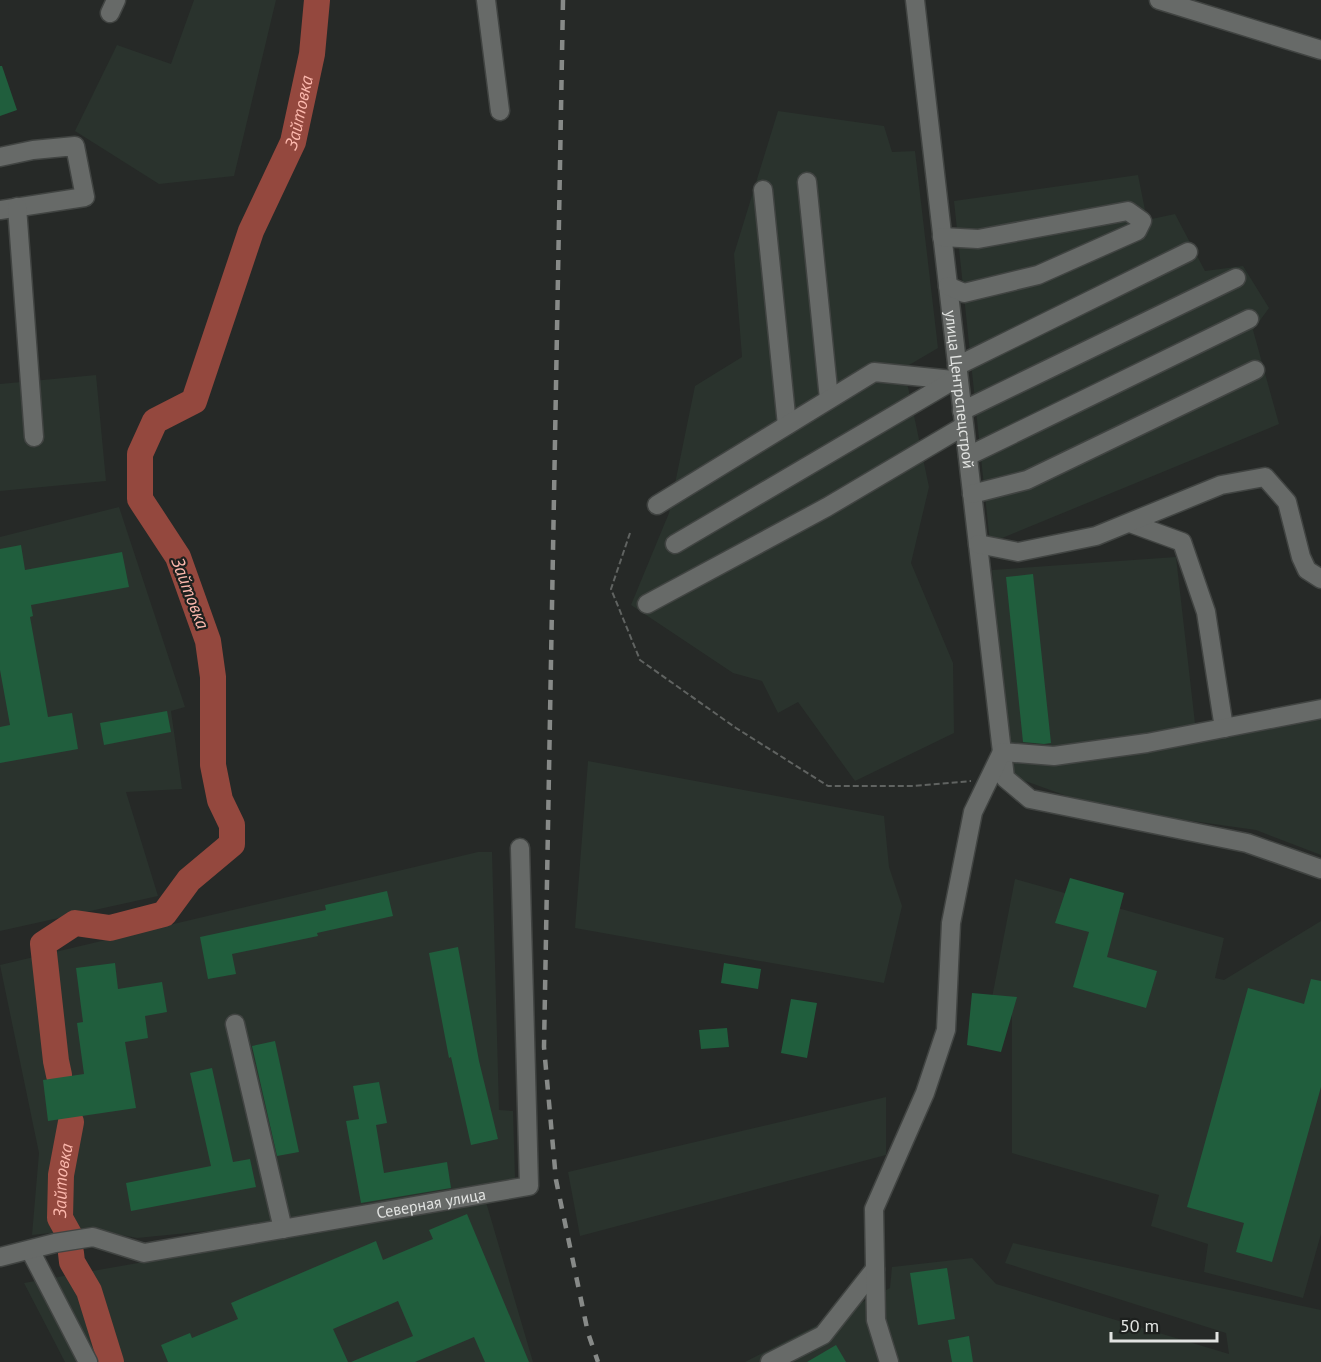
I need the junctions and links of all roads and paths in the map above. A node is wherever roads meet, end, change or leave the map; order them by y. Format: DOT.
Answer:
graph roads {
  1 [pos="486,0"];
  2 [pos="915,0"];
  3 [pos="1159,0"];
  4 [pos="1321,50"];
  5 [pos="500,111"];
  6 [pos="0,157"];
  7 [pos="807,182"];
  8 [pos="763,190"];
  9 [pos="9,209"];
  10 [pos="942,237"];
  11 [pos="1188,252"];
  12 [pos="1236,278"];
  13 [pos="948,286"];
  14 [pos="1249,319"];
  15 [pos="1255,370"];
  16 [pos="956,375"];
  17 [pos="830,399"];
  18 [pos="963,419"];
  19 [pos="787,425"];
  20 [pos="34,437"];
  21 [pos="968,456"];
  22 [pos="972,494"];
  23 [pos="657,505"];
  24 [pos="1130,523"];
  25 [pos="630,532"];
  26 [pos="675,544"];
  27 [pos="978,544"];
  28 [pos="1321,579"];
  29 [pos="647,604"];
  30 [pos="1321,709"];
  31 [pos="1224,728"];
  32 [pos="1002,752"];
  33 [pos="997,779"];
  34 [pos="520,848"];
  35 [pos="1321,869"];
  36 [pos="235,1024"];
  37 [pos="283,1229"];
  38 [pos="30,1250"];
  39 [pos="0,1257"];
  40 [pos="875,1269"];
  41 [pos="88,1362"];
  42 [pos="770,1362"];
  43 [pos="889,1362"];
  1 -- 5 [label="street"];
  2 -- 10 [label="street, улица Центрспецстрой"];
  3 -- 4 [label="street"];
  6 -- 9 [label="street"];
  7 -- 17 [label="street"];
  8 -- 19 [label="street"];
  9 -- 20 [label="street"];
  10 -- 13 [label="street, улица Центрспецстрой"];
  10 -- 13 [label="street"];
  11 -- 16 [label="street"];
  12 -- 18 [label="street"];
  13 -- 16 [label="street, улица Центрспецстрой"];
  14 -- 21 [label="street"];
  15 -- 22 [label="street"];
  16 -- 17 [label="street"];
  16 -- 18 [label="street, улица Центрспецстрой"];
  16 -- 26 [label="street"];
  17 -- 19 [label="street"];
  18 -- 21 [label="street, улица Центрспецстрой"];
  18 -- 29 [label="street"];
  19 -- 23 [label="street"];
  21 -- 22 [label="street, улица Центрспецстрой"];
  22 -- 27 [label="street, улица Центрспецстрой"];
  24 -- 27 [label="street"];
  24 -- 28 [label="street"];
  24 -- 31 [label="street"];
  25 -- 33 [label="path"];
  27 -- 32 [label="street, улица Центрспецстрой"];
  30 -- 31 [label="street"];
  31 -- 32 [label="street"];
  32 -- 33 [label="street, улица Центрспецстрой"];
  33 -- 35 [label="street"];
  33 -- 40 [label="street"];
  34 -- 37 [label="street, Северная улица"];
  36 -- 37 [label="street"];
  37 -- 38 [label="street, Северная улица"];
  38 -- 39 [label="street, Северная улица"];
  38 -- 41 [label="street"];
  40 -- 42 [label="street"];
  40 -- 43 [label="street"];
}
